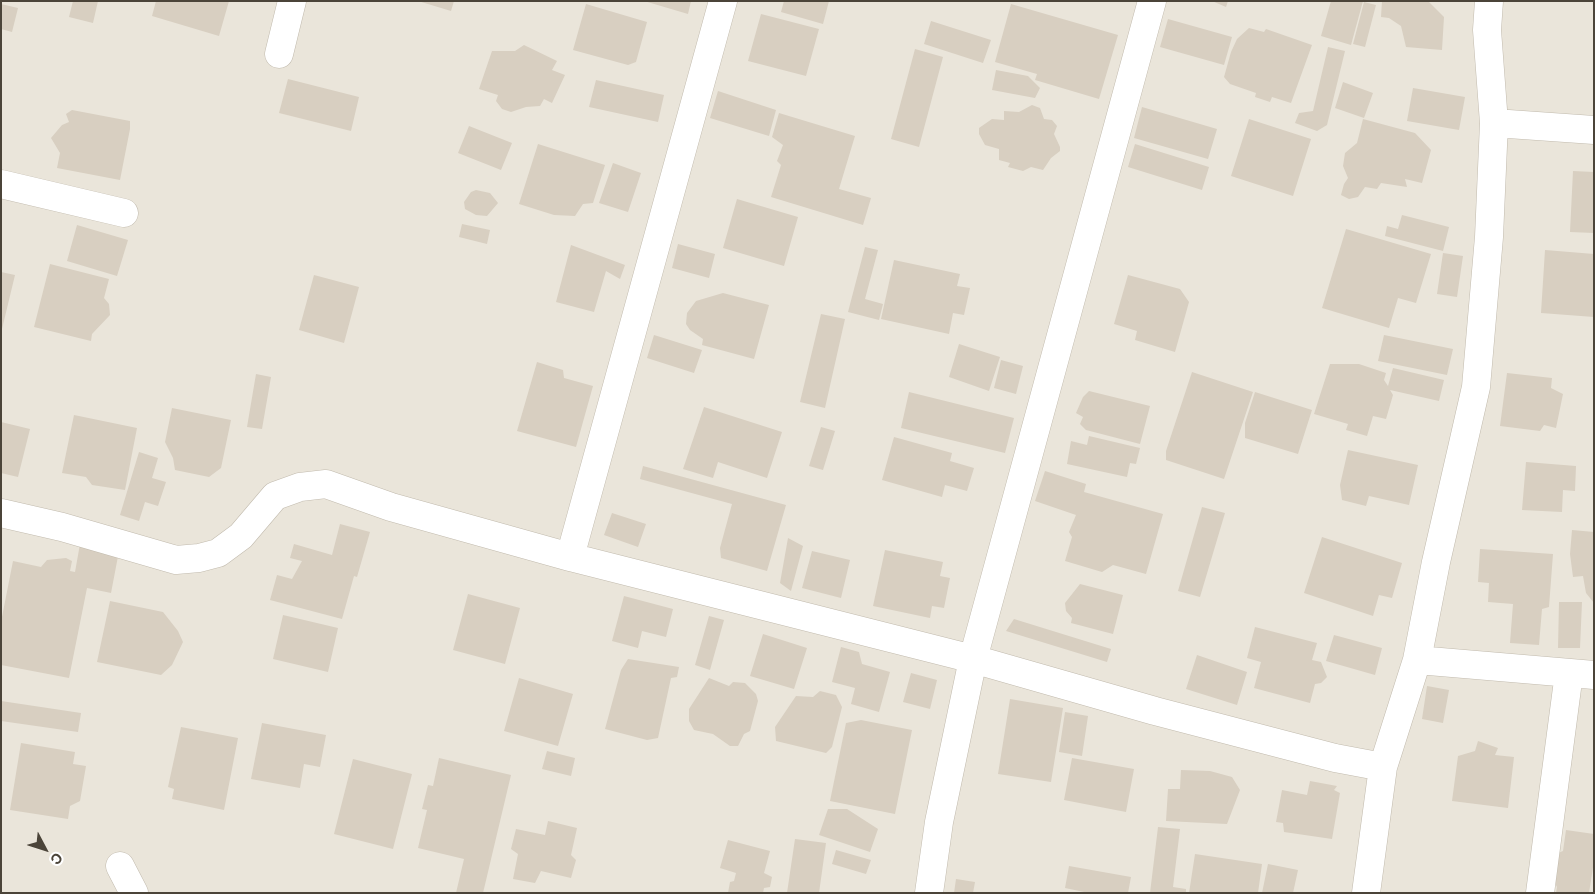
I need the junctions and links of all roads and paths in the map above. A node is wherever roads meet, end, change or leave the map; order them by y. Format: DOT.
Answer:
graph roads {
  1 [pos="292,1"];
  2 [pos="723,1"];
  3 [pos="1152,1"];
  4 [pos="1489,1"];
  5 [pos="279,54"];
  6 [pos="1494,123"];
  7 [pos="1594,130"];
  8 [pos="1,184"];
  9 [pos="124,213"];
  10 [pos="1,513"];
  11 [pos="570,556"];
  12 [pos="973,659"];
  13 [pos="1417,660"];
  14 [pos="1581,674"];
  15 [pos="1383,767"];
  16 [pos="120,866"];
  17 [pos="134,893"];
  18 [pos="929,893"];
  19 [pos="1366,893"];
  20 [pos="1540,893"];
  1 -- 5 [label="street"];
  2 -- 11 [label="street"];
  3 -- 12 [label="street"];
  4 -- 6 [label="street"];
  6 -- 7 [label="street"];
  6 -- 13 [label="street"];
  8 -- 9 [label="street"];
  10 -- 11 [label="street"];
  11 -- 12 [label="street"];
  12 -- 15 [label="street"];
  12 -- 18 [label="street"];
  13 -- 14 [label="street"];
  13 -- 15 [label="street"];
  14 -- 20 [label="street"];
  15 -- 19 [label="street"];
  16 -- 17 [label="street"];
}
